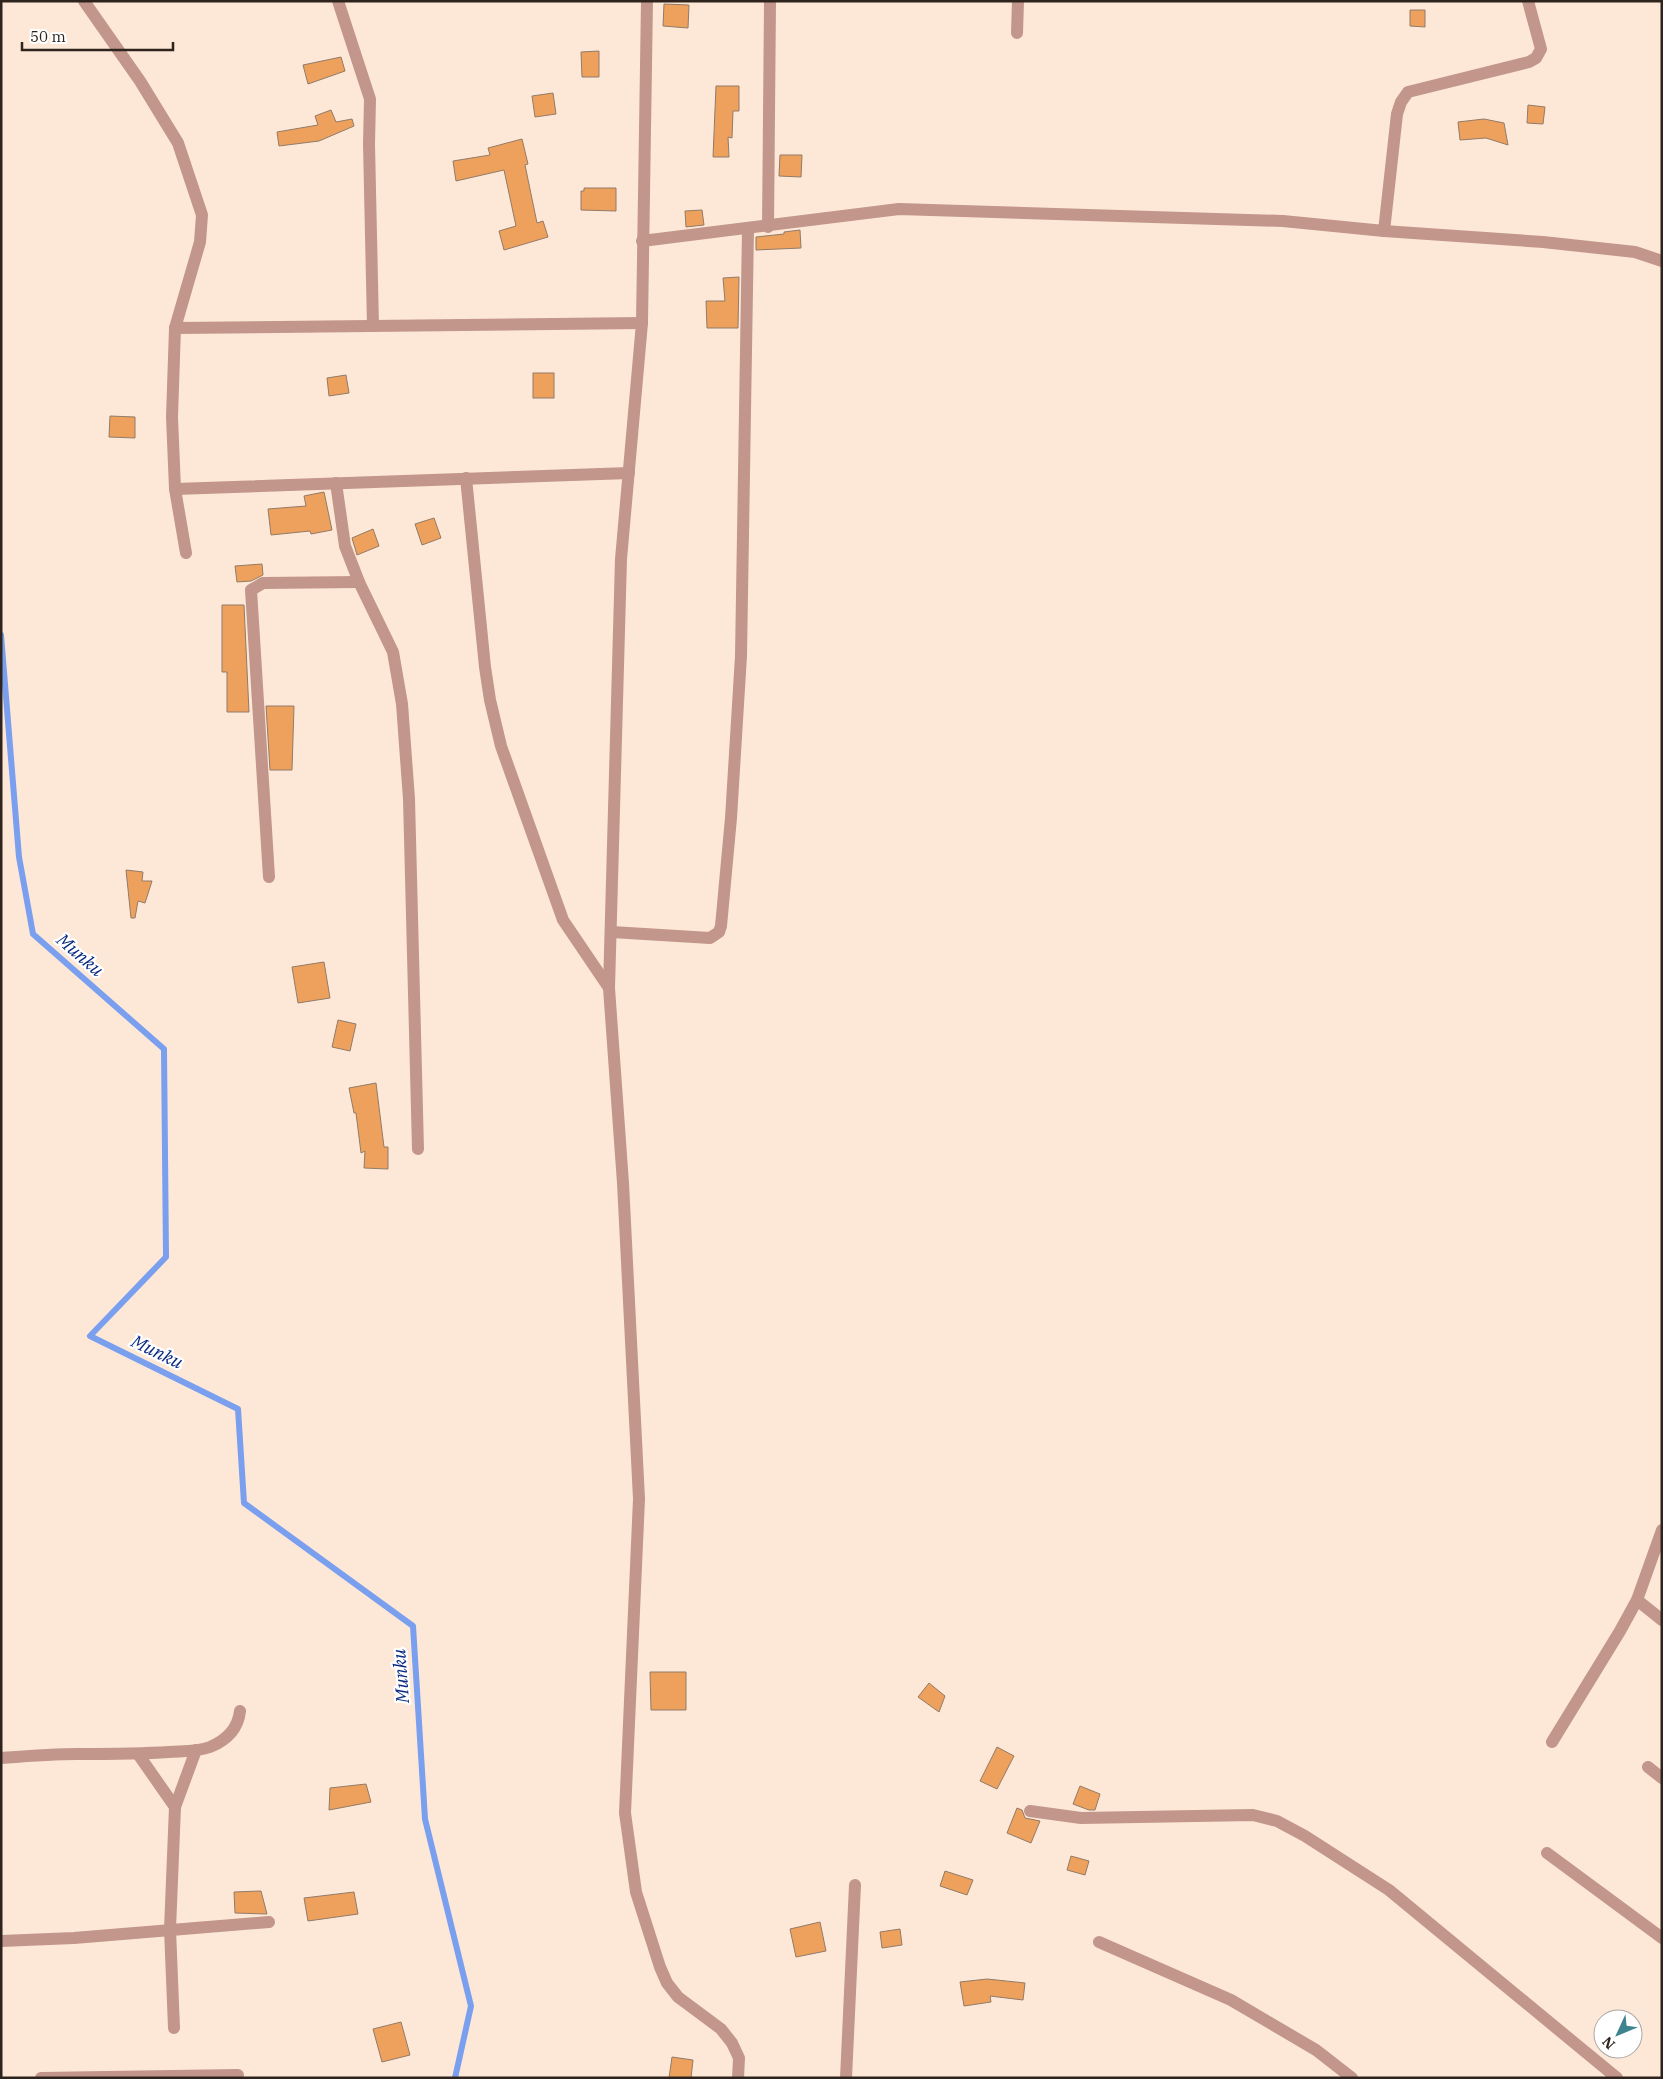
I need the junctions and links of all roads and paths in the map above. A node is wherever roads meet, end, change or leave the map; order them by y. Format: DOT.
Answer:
graph roads {
  1 [pos="84,1"];
  2 [pos="338,1"];
  3 [pos="647,1"];
  4 [pos="770,1"];
  5 [pos="1018,1"];
  6 [pos="1528,1"];
  7 [pos="1017,34"];
  8 [pos="768,227"];
  9 [pos="748,229"];
  10 [pos="1384,231"];
  11 [pos="642,241"];
  12 [pos="1662,261"];
  13 [pos="642,323"];
  14 [pos="373,326"];
  15 [pos="175,328"];
  16 [pos="629,472"];
  17 [pos="466,478"];
  18 [pos="336,483"];
  19 [pos="175,489"];
  20 [pos="186,553"];
  21 [pos="358,582"];
  22 [pos="268,877"];
  23 [pos="612,932"];
  24 [pos="609,988"];
  25 [pos="418,1149"];
  26 [pos="1662,1530"];
  27 [pos="1637,1600"];
  28 [pos="1662,1620"];
  29 [pos="240,1711"];
  30 [pos="1552,1742"];
  31 [pos="196,1750"];
  32 [pos="138,1754"];
  33 [pos="1,1758"];
  34 [pos="1648,1767"];
  35 [pos="1662,1778"];
  36 [pos="175,1807"];
  37 [pos="1030,1811"];
  38 [pos="1547,1854"];
  39 [pos="854,1885"];
  40 [pos="269,1922"];
  41 [pos="170,1929"];
  42 [pos="1662,1938"];
  43 [pos="1,1941"];
  44 [pos="1099,1942"];
  45 [pos="174,2028"];
  46 [pos="238,2075"];
  47 [pos="41,2078"];
  48 [pos="738,2078"];
  49 [pos="846,2078"];
  50 [pos="1352,2078"];
  51 [pos="1617,2078"];
  1 -- 15 [label="street"];
  2 -- 14 [label="street"];
  3 -- 11 [label="street"];
  4 -- 8 [label="street"];
  5 -- 7 [label="street"];
  6 -- 10 [label="street"];
  8 -- 9 [label="street"];
  8 -- 10 [label="street"];
  9 -- 11 [label="street"];
  9 -- 23 [label="street"];
  10 -- 12 [label="street"];
  11 -- 13 [label="street"];
  13 -- 14 [label="street"];
  13 -- 16 [label="street"];
  14 -- 15 [label="street"];
  15 -- 19 [label="street"];
  16 -- 17 [label="street"];
  16 -- 23 [label="street"];
  17 -- 18 [label="street"];
  17 -- 24 [label="street"];
  18 -- 19 [label="street"];
  18 -- 21 [label="street"];
  19 -- 20 [label="street"];
  21 -- 22 [label="street"];
  21 -- 25 [label="street"];
  23 -- 24 [label="street"];
  24 -- 48 [label="street"];
  26 -- 27 [label="street"];
  27 -- 28 [label="street"];
  27 -- 30 [label="street"];
  29 -- 31 [label="street"];
  31 -- 32 [label="street"];
  31 -- 36 [label="street"];
  32 -- 33 [label="street"];
  32 -- 36 [label="street"];
  34 -- 35 [label="street"];
  36 -- 41 [label="street"];
  37 -- 51 [label="street"];
  38 -- 42 [label="street"];
  39 -- 49 [label="street"];
  40 -- 41 [label="street"];
  41 -- 43 [label="street"];
  41 -- 45 [label="street"];
  44 -- 50 [label="street"];
  46 -- 47 [label="street"];
}
